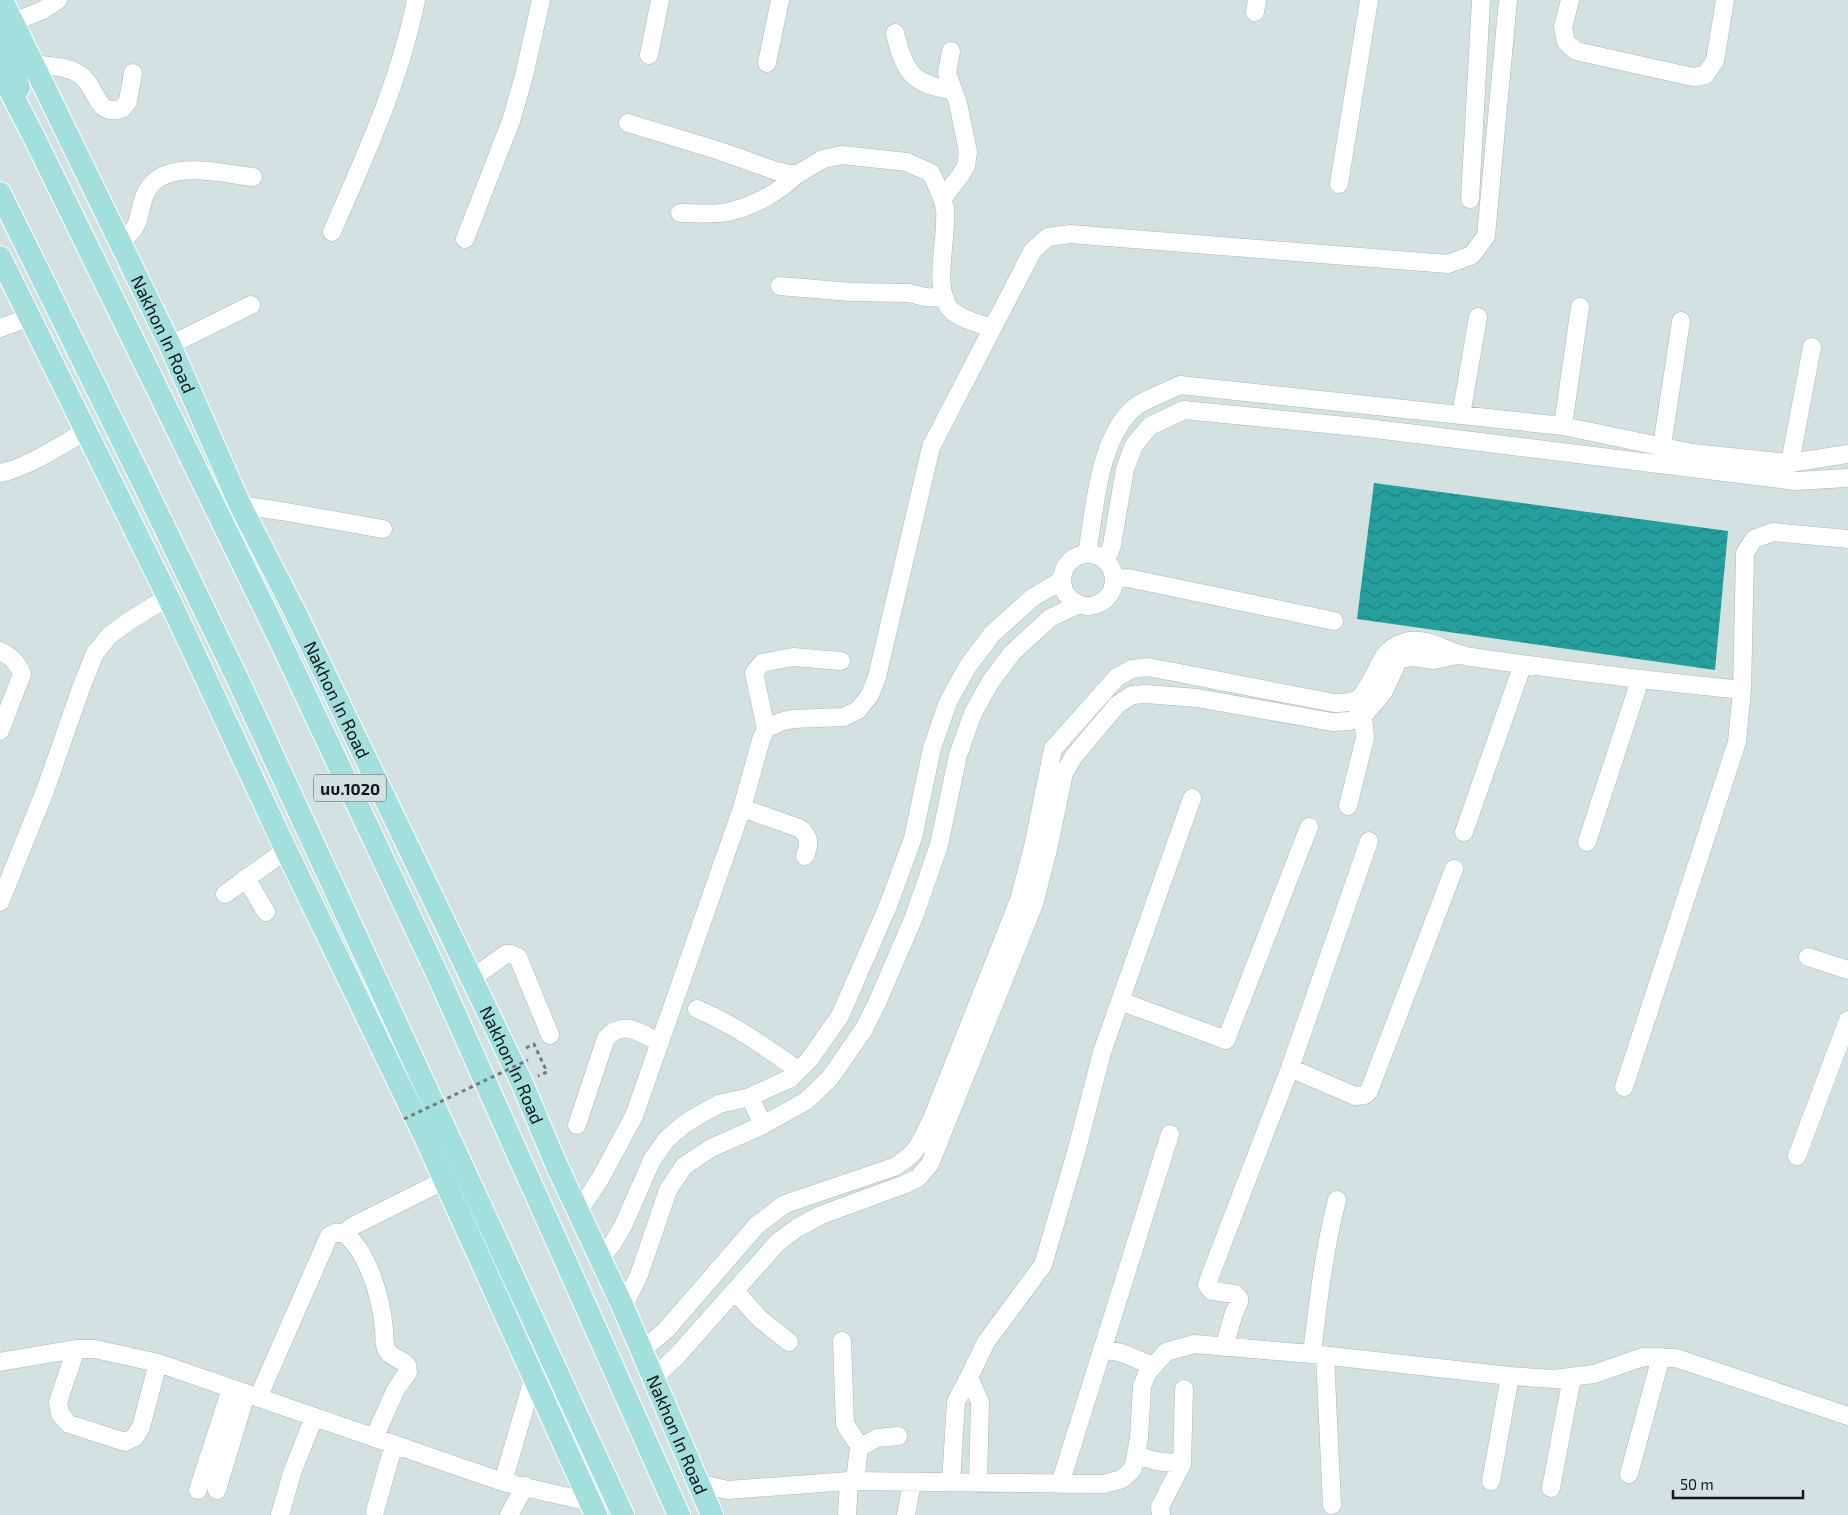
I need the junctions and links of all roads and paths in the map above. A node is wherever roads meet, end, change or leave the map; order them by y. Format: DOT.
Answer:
graph roads {
  1 [pos="2,0"];
  2 [pos="58,0"];
  3 [pos="416,0"];
  4 [pos="541,0"];
  5 [pos="660,0"];
  6 [pos="780,0"];
  7 [pos="1369,0"];
  8 [pos="1481,0"];
  9 [pos="1508,0"];
  10 [pos="1570,0"];
  11 [pos="1725,0"];
  12 [pos="6,25"];
  13 [pos="895,32"];
  14 [pos="951,51"];
  15 [pos="649,54"];
  16 [pos="767,63"];
  17 [pos="33,64"];
  18 [pos="0,71"];
  19 [pos="133,73"];
  20 [pos="952,90"];
  21 [pos="628,122"];
  22 [pos="35,139"];
  23 [pos="796,175"];
  24 [pos="253,177"];
  25 [pos="1339,184"];
  26 [pos="0,193"];
  27 [pos="942,199"];
  28 [pos="1470,199"];
  29 [pos="680,213"];
  30 [pos="332,232"];
  31 [pos="466,239"];
  32 [pos="121,242"];
  33 [pos="0,257"];
  34 [pos="780,286"];
  35 [pos="945,298"];
  36 [pos="251,305"];
  37 [pos="1580,307"];
  38 [pos="30,317"];
  39 [pos="1478,317"];
  40 [pos="1680,321"];
  41 [pos="0,328"];
  42 [pos="992,328"];
  43 [pos="170,346"];
  44 [pos="1812,347"];
  45 [pos="1369,404"];
  46 [pos="1461,415"];
  47 [pos="1563,426"];
  48 [pos="1367,428"];
  49 [pos="86,431"];
  50 [pos="1662,446"];
  51 [pos="1848,454"];
  52 [pos="1790,463"];
  53 [pos="0,473"];
  54 [pos="1848,478"];
  55 [pos="147,491"];
  56 [pos="240,505"];
  57 [pos="383,529"];
  58 [pos="1848,539"];
  59 [pos="1087,554"];
  60 [pos="1106,561"];
  61 [pos="1114,579"];
  62 [pos="1062,580"];
  63 [pos="168,597"];
  64 [pos="1079,604"];
  65 [pos="1334,621"];
  66 [pos="0,651"];
  67 [pos="1458,655"];
  68 [pos="841,662"];
  69 [pos="1523,664"];
  70 [pos="1203,678"];
  71 [pos="1640,680"];
  72 [pos="1742,690"];
  73 [pos="1361,697"];
  74 [pos="1197,698"];
  75 [pos="948,702"];
  76 [pos="217,704"];
  77 [pos="973,713"];
  78 [pos="1364,715"];
  79 [pos="766,729"];
  80 [pos="0,732"];
  81 [pos="1192,798"];
  82 [pos="1348,806"];
  83 [pos="742,808"];
  84 [pos="1309,826"];
  85 [pos="1464,832"];
  86 [pos="1370,841"];
  87 [pos="1587,842"];
  88 [pos="1040,849"];
  89 [pos="286,850"];
  90 [pos="805,856"];
  91 [pos="1454,869"];
  92 [pos="246,878"];
  93 [pos="225,894"];
  94 [pos="0,902"];
  95 [pos="266,912"];
  96 [pos="1808,957"];
  97 [pos="1848,970"];
  98 [pos="471,979"];
  99 [pos="852,991"];
  100 [pos="1120,1000"];
  101 [pos="877,1003"];
  102 [pos="697,1010"];
  103 [pos="1848,1020"];
  104 [pos="550,1035"];
  105 [pos="660,1043"];
  106 [pos="1290,1068"];
  107 [pos="798,1070"];
  108 [pos="547,1072"];
  109 [pos="1624,1087"];
  110 [pos="750,1097"];
  111 [pos="404,1119"];
  112 [pos="938,1124"];
  113 [pos="577,1125"];
  114 [pos="762,1125"];
  115 [pos="1170,1134"];
  116 [pos="1797,1156"];
  117 [pos="445,1180"];
  118 [pos="637,1196"];
  119 [pos="1337,1200"];
  120 [pos="578,1212"];
  121 [pos="660,1212"];
  122 [pos="344,1233"];
  123 [pos="742,1243"];
  124 [pos="600,1258"];
  125 [pos="762,1261"];
  126 [pos="735,1291"];
  127 [pos="623,1308"];
  128 [pos="842,1341"];
  129 [pos="789,1342"];
  130 [pos="1224,1347"];
  131 [pos="1102,1348"];
  132 [pos="76,1349"];
  133 [pos="640,1352"];
  134 [pos="1318,1355"];
  135 [pos="1661,1358"];
  136 [pos="0,1362"];
  137 [pos="158,1363"];
  138 [pos="1153,1366"];
  139 [pos="534,1376"];
  140 [pos="1510,1376"];
  141 [pos="969,1377"];
  142 [pos="1572,1377"];
  143 [pos="653,1378"];
  144 [pos="1184,1388"];
  145 [pos="245,1393"];
  146 [pos="1848,1416"];
  147 [pos="314,1417"];
  148 [pos="898,1436"];
  149 [pos="374,1438"];
  150 [pos="394,1444"];
  151 [pos="864,1445"];
  152 [pos="1136,1455"];
  153 [pos="1182,1464"];
  154 [pos="1629,1474"];
  155 [pos="852,1481"];
  156 [pos="503,1482"];
  157 [pos="912,1482"];
  158 [pos="951,1482"];
  159 [pos="1491,1482"];
  160 [pos="697,1483"];
  161 [pos="978,1483"];
  162 [pos="1060,1484"];
  163 [pos="525,1486"];
  164 [pos="1551,1488"];
  165 [pos="198,1490"];
  166 [pos="217,1490"];
  167 [pos="1332,1505"];
  168 [pos="594,1510"];
  169 [pos="375,1511"];
  170 [pos="712,1513"];
  171 [pos="280,1515"];
  172 [pos="509,1515"];
  173 [pos="623,1515"];
  174 [pos="679,1515"];
  175 [pos="847,1515"];
  176 [pos="906,1515"];
  177 [pos="1161,1515"];
  1 -- 12 [label="main road, Nakhon In Road / นบ.1020"];
  2 -- 12 [label="street"];
  3 -- 30 [label="street"];
  4 -- 31 [label="street"];
  5 -- 15 [label="street"];
  6 -- 16 [label="street"];
  7 -- 25 [label="street"];
  8 -- 28 [label="street"];
  9 -- 42 [label="street"];
  10 -- 11 [label="street"];
  12 -- 17 [label="main road, Nakhon In Road / นบ.1020"];
  12 -- 22 [label="main road"];
  13 -- 20 [label="street"];
  14 -- 20 [label="street"];
  17 -- 19 [label="street"];
  17 -- 32 [label="main road, Nakhon In Road / นบ.1020"];
  18 -- 22 [label="main road, Nakhon In Road / นบ.1020"];
  20 -- 27 [label="street"];
  21 -- 23 [label="street"];
  22 -- 174 [label="main road, Nakhon In Road / นบ.1020"];
  23 -- 27 [label="street"];
  23 -- 29 [label="street"];
  24 -- 32 [label="street"];
  26 -- 55 [label="main road, นบ.1020"];
  27 -- 35 [label="street"];
  32 -- 43 [label="main road, Nakhon In Road / นบ.1020"];
  33 -- 38 [label="main road"];
  34 -- 35 [label="street"];
  35 -- 42 [label="street"];
  36 -- 43 [label="street"];
  37 -- 47 [label="street"];
  38 -- 41 [label="street"];
  38 -- 49 [label="main road"];
  39 -- 46 [label="street"];
  40 -- 50 [label="street"];
  42 -- 79 [label="street"];
  43 -- 56 [label="main road, Nakhon In Road / นบ.1020"];
  44 -- 52 [label="street"];
  45 -- 46 [label="street"];
  45 -- 48 [label="street"];
  45 -- 59 [label="street"];
  46 -- 47 [label="street"];
  47 -- 50 [label="street"];
  48 -- 54 [label="street"];
  48 -- 60 [label="street"];
  49 -- 53 [label="street"];
  49 -- 63 [label="main road"];
  50 -- 52 [label="street"];
  51 -- 52 [label="street"];
  55 -- 76 [label="main road"];
  55 -- 173 [label="main road, นบ.1020"];
  56 -- 57 [label="street"];
  56 -- 98 [label="main road, Nakhon In Road / นบ.1020"];
  58 -- 72 [label="street"];
  59 -- 60 [label="street"];
  59 -- 62 [label="street"];
  60 -- 61 [label="street"];
  61 -- 64 [label="street"];
  61 -- 65 [label="street"];
  62 -- 64 [label="street"];
  62 -- 75 [label="street"];
  63 -- 76 [label="main road"];
  63 -- 94 [label="street"];
  64 -- 77 [label="street"];
  66 -- 80 [label="street"];
  67 -- 69 [label="street"];
  67 -- 73 [label="street"];
  67 -- 78 [label="street"];
  68 -- 79 [label="street"];
  69 -- 71 [label="street"];
  69 -- 85 [label="street"];
  70 -- 73 [label="street"];
  70 -- 74 [label="street"];
  70 -- 88 [label="street"];
  71 -- 72 [label="street"];
  71 -- 87 [label="street"];
  72 -- 109 [label="street"];
  73 -- 78 [label="street"];
  74 -- 78 [label="street"];
  74 -- 88 [label="street"];
  75 -- 77 [label="street"];
  75 -- 99 [label="street"];
  76 -- 89 [label="main road"];
  77 -- 101 [label="street"];
  78 -- 82 [label="street"];
  79 -- 83 [label="street"];
  81 -- 100 [label="street"];
  83 -- 90 [label="street"];
  83 -- 105 [label="street"];
  84 -- 100 [label="street"];
  86 -- 106 [label="street"];
  88 -- 112 [label="street"];
  89 -- 92 [label="street"];
  89 -- 117 [label="main road"];
  91 -- 106 [label="street"];
  92 -- 93 [label="street"];
  92 -- 95 [label="street"];
  96 -- 97 [label="street"];
  98 -- 104 [label="street"];
  98 -- 120 [label="main road, Nakhon In Road / นบ.1020"];
  99 -- 101 [label="street"];
  99 -- 107 [label="street"];
  100 -- 141 [label="street"];
  101 -- 114 [label="street"];
  102 -- 107 [label="street"];
  103 -- 116 [label="street"];
  105 -- 113 [label="street"];
  105 -- 120 [label="street"];
  106 -- 130 [label="street"];
  107 -- 110 [label="street"];
  108 -- 111 [label="path, bridge"];
  110 -- 114 [label="street"];
  110 -- 118 [label="street"];
  112 -- 123 [label="street"];
  112 -- 125 [label="street"];
  114 -- 121 [label="street"];
  115 -- 131 [label="street"];
  117 -- 122 [label="street"];
  117 -- 139 [label="main road"];
  118 -- 121 [label="street"];
  118 -- 124 [label="street"];
  119 -- 134 [label="street"];
  120 -- 124 [label="main road, Nakhon In Road / นบ.1020"];
  121 -- 127 [label="street"];
  122 -- 145 [label="street"];
  122 -- 149 [label="street"];
  123 -- 125 [label="street"];
  123 -- 133 [label="street"];
  124 -- 127 [label="main road, Nakhon In Road / นบ.1020"];
  125 -- 126 [label="street"];
  126 -- 129 [label="street"];
  126 -- 143 [label="street"];
  127 -- 133 [label="main road, Nakhon In Road / นบ.1020"];
  128 -- 151 [label="street"];
  130 -- 134 [label="street"];
  130 -- 138 [label="street"];
  131 -- 138 [label="street"];
  131 -- 162 [label="street"];
  132 -- 136 [label="street"];
  132 -- 137 [label="street"];
  132 -- 137 [label="street"];
  133 -- 143 [label="main road, Nakhon In Road / นบ.1020"];
  134 -- 140 [label="street"];
  134 -- 167 [label="street"];
  135 -- 142 [label="street"];
  135 -- 146 [label="street"];
  135 -- 154 [label="street"];
  137 -- 145 [label="street"];
  138 -- 152 [label="street"];
  139 -- 156 [label="street"];
  139 -- 168 [label="main road"];
  140 -- 142 [label="street"];
  140 -- 159 [label="street"];
  141 -- 158 [label="street"];
  141 -- 161 [label="street"];
  142 -- 164 [label="street"];
  143 -- 160 [label="main road, Nakhon In Road / นบ.1020"];
  144 -- 153 [label="street"];
  145 -- 147 [label="street"];
  145 -- 165 [label="street"];
  145 -- 166 [label="street"];
  147 -- 149 [label="street"];
  147 -- 171 [label="street"];
  148 -- 151 [label="street"];
  149 -- 150 [label="street"];
  150 -- 156 [label="street"];
  150 -- 169 [label="street"];
  151 -- 155 [label="street"];
  152 -- 153 [label="street"];
  152 -- 162 [label="street"];
  153 -- 177 [label="street"];
  155 -- 157 [label="street"];
  155 -- 160 [label="street"];
  155 -- 175 [label="street"];
  156 -- 163 [label="street"];
  157 -- 158 [label="street"];
  157 -- 176 [label="street"];
  158 -- 161 [label="street"];
  160 -- 170 [label="main road, Nakhon In Road / นบ.1020"];
  161 -- 162 [label="street"];
  163 -- 168 [label="street"];
  163 -- 172 [label="street"];
}
